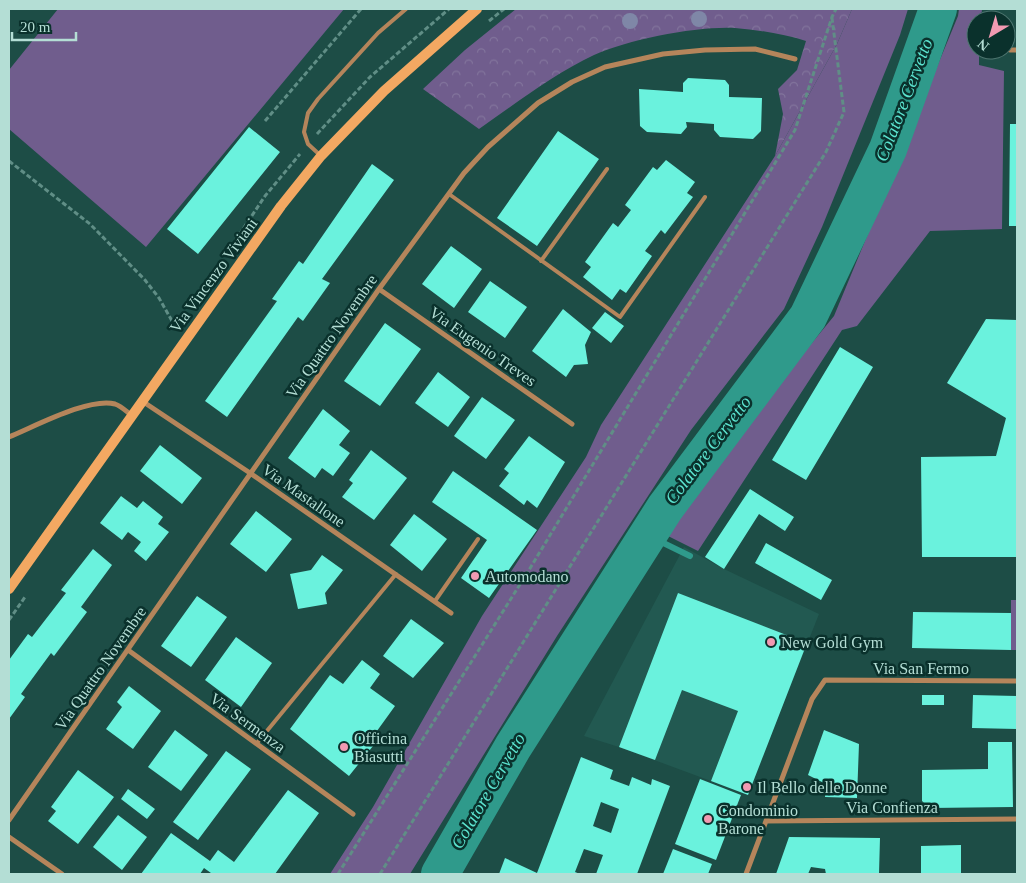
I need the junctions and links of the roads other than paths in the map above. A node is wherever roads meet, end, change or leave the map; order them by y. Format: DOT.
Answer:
graph roads {
  1 [pos="406,9"];
  2 [pos="477,9"];
  3 [pos="795,59"];
  4 [pos="321,156"];
  5 [pos="607,169"];
  6 [pos="449,194"];
  7 [pos="705,197"];
  8 [pos="541,260"];
  9 [pos="379,289"];
  10 [pos="142,401"];
  11 [pos="132,415"];
  12 [pos="572,424"];
  13 [pos="9,437"];
  14 [pos="250,472"];
  15 [pos="478,539"];
  16 [pos="396,574"];
  17 [pos="9,589"];
  18 [pos="435,601"];
  19 [pos="451,613"];
  20 [pos="128,650"];
  21 [pos="1017,681"];
  22 [pos="257,743"];
  23 [pos="353,814"];
  24 [pos="9,820"];
  25 [pos="766,820"];
  26 [pos="1017,820"];
  27 [pos="9,837"];
  28 [pos="62,874"];
  29 [pos="746,874"];
  1 -- 4 [label="lane"];
  2 -- 4 [label="main road, Via Vincenzo Viviani"];
  3 -- 6 [label="street, Via Quattro Novembre"];
  4 -- 10 [label="main road, Via Vincenzo Viviani"];
  5 -- 8 [label="lane"];
  6 -- 8 [label="lane"];
  6 -- 9 [label="street, Via Quattro Novembre"];
  7 -- 8 [label="lane"];
  9 -- 12 [label="street, Via Eugenio Treves"];
  9 -- 14 [label="street, Via Quattro Novembre"];
  10 -- 11 [label="main road, Via Vincenzo Viviani"];
  10 -- 14 [label="street, Via Mastallone"];
  11 -- 13 [label="street"];
  11 -- 17 [label="main road, Via Vincenzo Viviani"];
  14 -- 16 [label="street, Via Mastallone"];
  14 -- 20 [label="street, Via Quattro Novembre"];
  15 -- 18 [label="lane"];
  16 -- 18 [label="street, Via Mastallone"];
  16 -- 22 [label="lane"];
  18 -- 19 [label="street, Via Mastallone"];
  20 -- 22 [label="street, Via Sermenza"];
  20 -- 24 [label="street, Via Quattro Novembre"];
  21 -- 25 [label="street, Via San Fermo"];
  22 -- 23 [label="street, Via Sermenza"];
  25 -- 26 [label="street, Via Confienza"];
  25 -- 29 [label="street"];
  27 -- 28 [label="street"];
}
